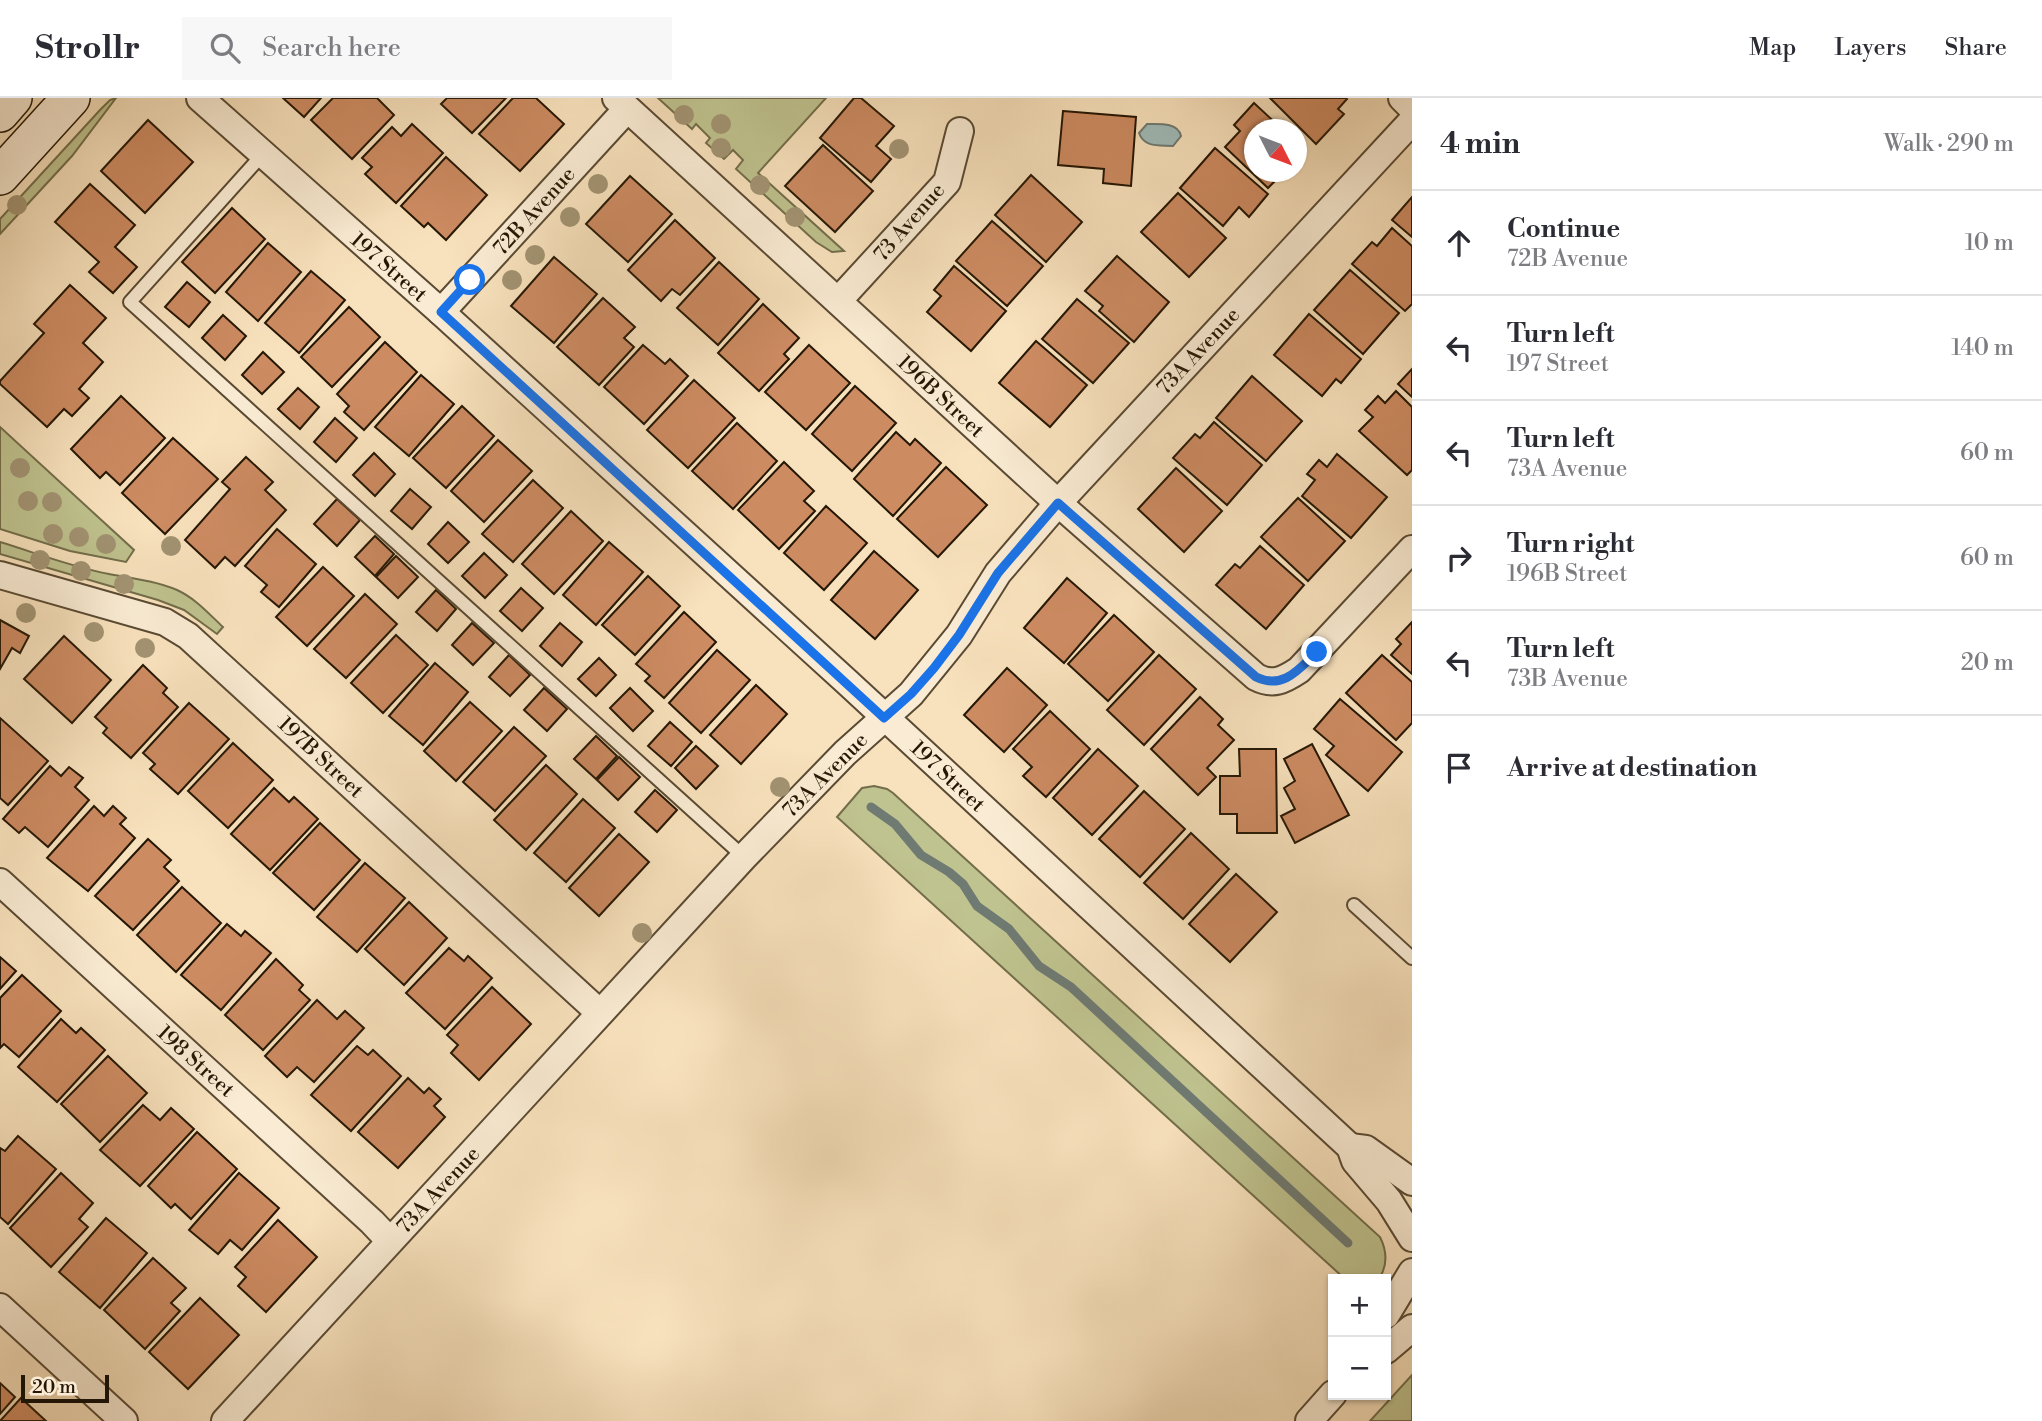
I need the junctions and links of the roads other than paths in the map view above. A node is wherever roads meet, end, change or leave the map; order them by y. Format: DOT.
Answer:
graph roads {
  1 [pos="13,98"];
  2 [pos="71,98"];
  3 [pos="200,98"];
  4 [pos="1402,98"];
  5 [pos="622,103"];
  6 [pos="1412,108"];
  7 [pos="0,113"];
  8 [pos="1412,121"];
  9 [pos="960,131"];
  10 [pos="262,155"];
  11 [pos="0,176"];
  12 [pos="838,301"];
  13 [pos="441,312"];
  14 [pos="1058,503"];
  15 [pos="1412,549"];
  16 [pos="0,575"];
  17 [pos="884,718"];
  18 [pos="744,857"];
  19 [pos="0,882"];
  20 [pos="1354,905"];
  21 [pos="1412,958"];
  22 [pos="600,1013"];
  23 [pos="1350,1147"];
  24 [pos="1412,1182"];
  25 [pos="1412,1238"];
  26 [pos="390,1241"];
  27 [pos="1412,1272"];
  28 [pos="0,1307"];
  29 [pos="1391,1307"];
  30 [pos="1412,1328"];
  31 [pos="1391,1346"];
  32 [pos="1328,1400"];
  33 [pos="124,1421"];
  34 [pos="225,1421"];
  35 [pos="1309,1421"];
  1 -- 7 [label="main road"];
  2 -- 11 [label="main road"];
  3 -- 10 [label="street, 197 Street"];
  4 -- 6 [label="street"];
  5 -- 12 [label="street, 196B Street"];
  5 -- 13 [label="street, 72B Avenue"];
  8 -- 14 [label="street, 73A Avenue"];
  9 -- 12 [label="street, 73 Avenue"];
  10 -- 13 [label="street, 197 Street"];
  10 -- 18 [label="lane"];
  12 -- 14 [label="street, 196B Street"];
  13 -- 17 [label="street, 197 Street"];
  14 -- 15 [label="street, 196B Street"];
  14 -- 17 [label="street, 73A Avenue"];
  16 -- 22 [label="street, 197B Street"];
  17 -- 18 [label="street, 73A Avenue"];
  17 -- 23 [label="street, 197 Street"];
  18 -- 22 [label="street, 73A Avenue"];
  19 -- 26 [label="street, 198 Street"];
  20 -- 21 [label="lane"];
  22 -- 26 [label="street, 73A Avenue"];
  23 -- 24 [label="street, 197 Street"];
  23 -- 25 [label="street, 197 Street"];
  26 -- 34 [label="street, 73A Avenue"];
  27 -- 29 [label="street"];
  28 -- 33 [label="street"];
  30 -- 31 [label="street"];
  32 -- 35 [label="street"];
}
